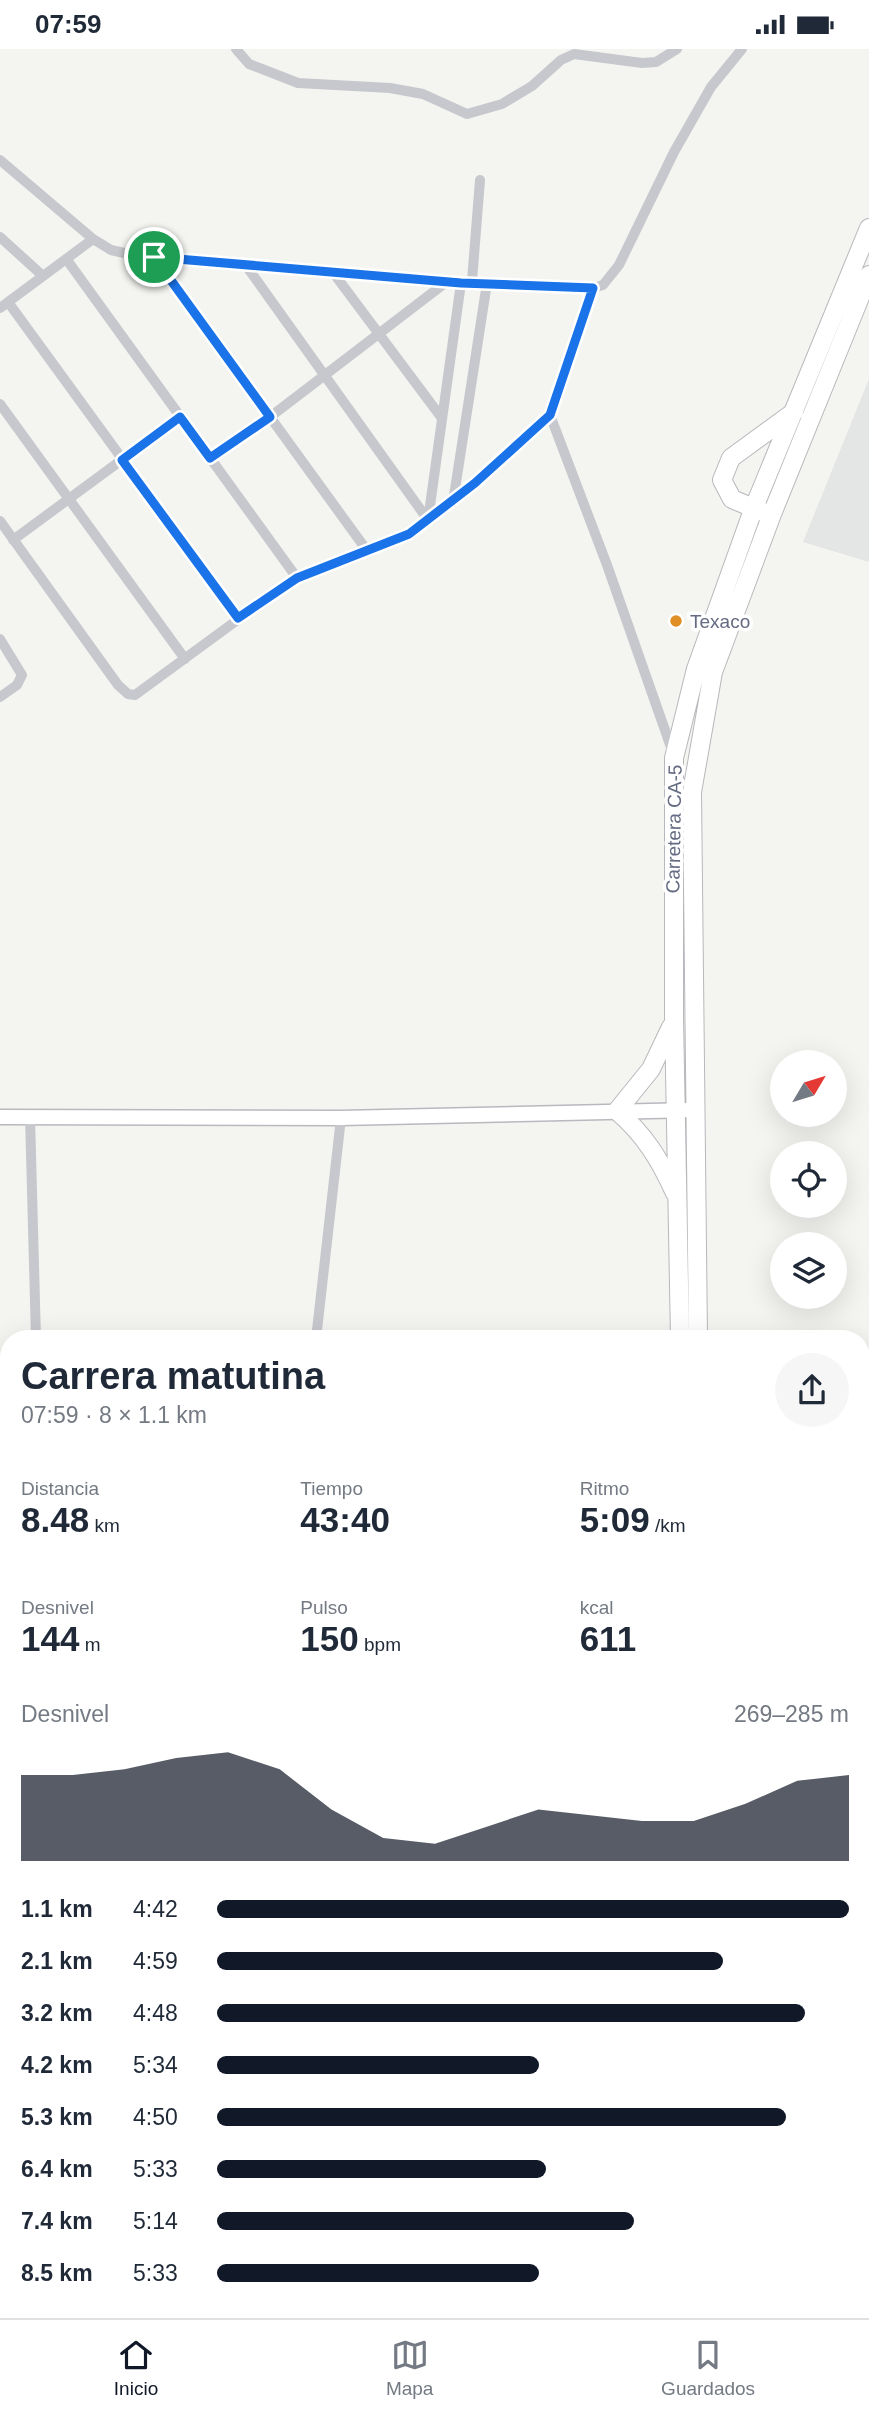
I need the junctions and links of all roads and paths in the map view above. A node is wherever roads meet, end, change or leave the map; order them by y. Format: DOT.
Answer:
graph roads {
  1 [pos="236,49"];
  2 [pos="677,49"];
  3 [pos="742,49"];
  4 [pos="0,160"];
  5 [pos="480,180"];
  6 [pos="869,228"];
  7 [pos="0,237"];
  8 [pos="93,239"];
  9 [pos="154,257"];
  10 [pos="67,260"];
  11 [pos="245,264"];
  12 [pos="332,271"];
  13 [pos="869,275"];
  14 [pos="43,277"];
  15 [pos="449,280"];
  16 [pos="466,282"];
  17 [pos="488,283"];
  18 [pos="593,288"];
  19 [pos="4,305"];
  20 [pos="379,334"];
  21 [pos="325,374"];
  22 [pos="0,404"];
  23 [pos="794,412"];
  24 [pos="550,415"];
  25 [pos="180,417"];
  26 [pos="270,417"];
  27 [pos="441,417"];
  28 [pos="210,458"];
  29 [pos="122,460"];
  30 [pos="69,499"];
  31 [pos="453,502"];
  32 [pos="753,510"];
  33 [pos="772,515"];
  34 [pos="428,520"];
  35 [pos="0,521"];
  36 [pos="13,540"];
  37 [pos="368,552"];
  38 [pos="297,578"];
  39 [pos="238,618"];
  40 [pos="0,639"];
  41 [pos="185,659"];
  42 [pos="0,697"];
  43 [pos="674,758"];
  44 [pos="674,1017"];
  45 [pos="685,1110"];
  46 [pos="617,1111"];
  47 [pos="30,1115"];
  48 [pos="0,1117"];
  49 [pos="341,1118"];
  50 [pos="678,1200"];
  51 [pos="36,1330"];
  52 [pos="317,1330"];
  53 [pos="680,1330"];
  54 [pos="697,1330"];
  1 -- 2 [label="street"];
  3 -- 18 [label="street"];
  4 -- 8 [label="street"];
  5 -- 16 [label="street"];
  6 -- 23 [label="highway, Carretera CA-5"];
  7 -- 14 [label="street"];
  8 -- 9 [label="street"];
  8 -- 10 [label="street"];
  9 -- 11 [label="street"];
  9 -- 26 [label="street"];
  10 -- 14 [label="street"];
  10 -- 25 [label="street"];
  11 -- 12 [label="street"];
  11 -- 21 [label="street"];
  12 -- 15 [label="street"];
  12 -- 20 [label="street"];
  13 -- 33 [label="highway, Carretera CA-5"];
  14 -- 19 [label="street"];
  15 -- 16 [label="street"];
  15 -- 20 [label="street"];
  16 -- 17 [label="street"];
  16 -- 27 [label="street"];
  17 -- 18 [label="street"];
  17 -- 31 [label="street"];
  18 -- 24 [label="street"];
  19 -- 29 [label="street"];
  20 -- 21 [label="street"];
  20 -- 27 [label="street"];
  21 -- 26 [label="street"];
  21 -- 34 [label="street"];
  22 -- 30 [label="street"];
  23 -- 32 [label="highway, Carretera CA-5"];
  23 -- 32 [label="highway"];
  24 -- 31 [label="street"];
  24 -- 43 [label="street"];
  25 -- 28 [label="street"];
  25 -- 29 [label="street"];
  26 -- 28 [label="street"];
  26 -- 37 [label="street"];
  27 -- 34 [label="street"];
  28 -- 38 [label="street"];
  29 -- 30 [label="street"];
  29 -- 39 [label="street"];
  30 -- 36 [label="street"];
  30 -- 41 [label="street"];
  31 -- 34 [label="street"];
  32 -- 33 [label="highway"];
  32 -- 43 [label="highway, Carretera CA-5"];
  33 -- 45 [label="highway, Carretera CA-5"];
  34 -- 37 [label="street"];
  35 -- 36 [label="street"];
  36 -- 41 [label="street"];
  37 -- 38 [label="street"];
  38 -- 39 [label="street"];
  39 -- 41 [label="street"];
  40 -- 42 [label="street"];
  43 -- 44 [label="highway, Carretera CA-5"];
  44 -- 45 [label="highway, Carretera CA-5"];
  44 -- 46 [label="highway"];
  45 -- 46 [label="main road"];
  45 -- 50 [label="highway, Carretera CA-5"];
  45 -- 54 [label="highway, Carretera CA-5"];
  46 -- 49 [label="main road"];
  46 -- 50 [label="highway"];
  47 -- 48 [label="main road"];
  47 -- 49 [label="main road"];
  47 -- 51 [label="street"];
  49 -- 52 [label="street"];
  50 -- 53 [label="highway, Carretera CA-5"];
}
